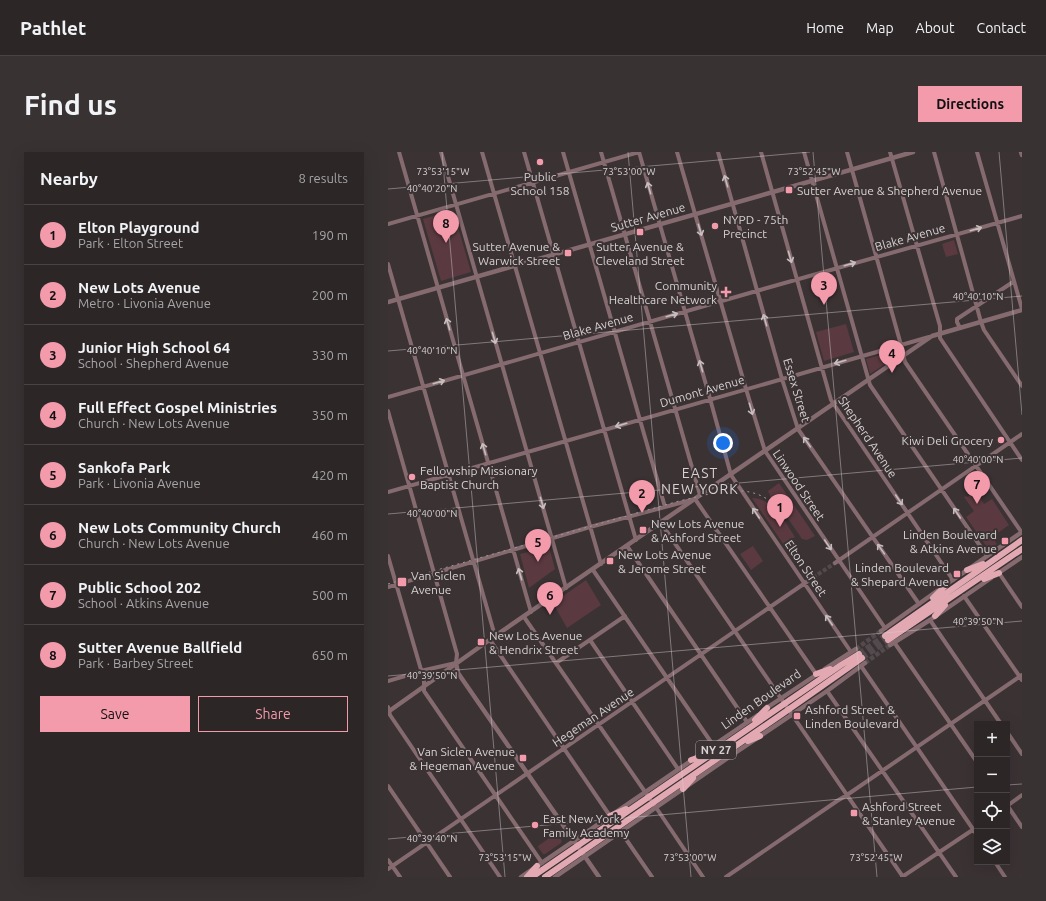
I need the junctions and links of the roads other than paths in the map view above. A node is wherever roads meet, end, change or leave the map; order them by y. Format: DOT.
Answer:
graph roads {
  1 [pos="398,152"];
  2 [pos="441,152"];
  3 [pos="482,152"];
  4 [pos="524,152"];
  5 [pos="563,152"];
  6 [pos="601,152"];
  7 [pos="639,152"];
  8 [pos="678,152"];
  9 [pos="718,152"];
  10 [pos="761,152"];
  11 [pos="804,152"];
  12 [pos="847,152"];
  13 [pos="890,152"];
  14 [pos="913,152"];
  15 [pos="934,152"];
  16 [pos="977,152"];
  17 [pos="892,158"];
  18 [pos="604,162"];
  19 [pos="852,169"];
  20 [pos="569,172"];
  21 [pos="812,180"];
  22 [pos="533,183"];
  23 [pos="772,192"];
  24 [pos="494,193"];
  25 [pos="733,203"];
  26 [pos="456,205"];
  27 [pos="695,214"];
  28 [pos="417,216"];
  29 [pos="1022,216"];
  30 [pos="997,223"];
  31 [pos="388,224"];
  32 [pos="660,224"];
  33 [pos="624,234"];
  34 [pos="957,235"];
  35 [pos="589,244"];
  36 [pos="917,246"];
  37 [pos="554,254"];
  38 [pos="877,257"];
  39 [pos="388,264"];
  40 [pos="515,265"];
  41 [pos="837,268"];
  42 [pos="477,276"];
  43 [pos="797,280"];
  44 [pos="1013,282"];
  45 [pos="438,288"];
  46 [pos="757,291"];
  47 [pos="398,299"];
  48 [pos="720,301"];
  49 [pos="388,302"];
  50 [pos="977,306"];
  51 [pos="1022,310"];
  52 [pos="685,311"];
  53 [pos="650,322"];
  54 [pos="981,322"];
  55 [pos="960,328"];
  56 [pos="614,332"];
  57 [pos="940,334"];
  58 [pos="932,336"];
  59 [pos="579,342"];
  60 [pos="902,345"];
  61 [pos="540,353"];
  62 [pos="861,356"];
  63 [pos="903,356"];
  64 [pos="502,364"];
  65 [pos="821,368"];
  66 [pos="463,375"];
  67 [pos="782,378"];
  68 [pos="868,380"];
  69 [pos="1022,386"];
  70 [pos="423,387"];
  71 [pos="746,389"];
  72 [pos="388,397"];
  73 [pos="710,399"];
  74 [pos="833,404"];
  75 [pos="675,409"];
  76 [pos="388,411"];
  77 [pos="639,420"];
  78 [pos="798,429"];
  79 [pos="604,430"];
  80 [pos="1022,434"];
  81 [pos="566,441"];
  82 [pos="1010,442"];
  83 [pos="764,451"];
  84 [pos="527,452"];
  85 [pos="1022,460"];
  86 [pos="488,463"];
  87 [pos="976,466"];
  88 [pos="448,474"];
  89 [pos="731,475"];
  90 [pos="409,486"];
  91 [pos="942,489"];
  92 [pos="388,492"];
  93 [pos="700,495"];
  94 [pos="695,499"];
  95 [pos="665,507"];
  96 [pos="907,513"];
  97 [pos="629,517"];
  98 [pos="661,522"];
  99 [pos="590,527"];
  100 [pos="1022,533"];
  101 [pos="873,537"];
  102 [pos="552,539"];
  103 [pos="636,540"];
  104 [pos="1022,540"];
  105 [pos="627,546"];
  106 [pos="1022,549"];
  107 [pos="513,551"];
  108 [pos="388,556"];
  109 [pos="987,556"];
  110 [pos="1022,557"];
  111 [pos="994,560"];
  112 [pos="474,562"];
  113 [pos="836,562"];
  114 [pos="601,564"];
  115 [pos="593,570"];
  116 [pos="968,570"];
  117 [pos="999,572"];
  118 [pos="434,573"];
  119 [pos="953,580"];
  120 [pos="806,582"];
  121 [pos="973,583"];
  122 [pos="396,584"];
  123 [pos="946,585"];
  124 [pos="388,587"];
  125 [pos="566,588"];
  126 [pos="953,596"];
  127 [pos="964,596"];
  128 [pos="922,606"];
  129 [pos="770,607"];
  130 [pos="1022,607"];
  131 [pos="531,612"];
  132 [pos="625,616"];
  133 [pos="524,617"];
  134 [pos="932,618"];
  135 [pos="735,631"];
  136 [pos="495,636"];
  137 [pos="887,637"];
  138 [pos="490,640"];
  139 [pos="590,640"];
  140 [pos="701,654"];
  141 [pos="859,657"];
  142 [pos="456,663"];
  143 [pos="556,663"];
  144 [pos="840,665"];
  145 [pos="421,672"];
  146 [pos="816,674"];
  147 [pos="1021,677"];
  148 [pos="667,678"];
  149 [pos="388,681"];
  150 [pos="424,686"];
  151 [pos="827,691"];
  152 [pos="985,700"];
  153 [pos="783,701"];
  154 [pos="633,702"];
  155 [pos="767,708"];
  156 [pos="388,710"];
  157 [pos="790,712"];
  158 [pos="1000,721"];
  159 [pos="747,722"];
  160 [pos="951,724"];
  161 [pos="598,725"];
  162 [pos="746,730"];
  163 [pos="760,736"];
  164 [pos="1010,736"];
  165 [pos="736,746"];
  166 [pos="917,747"];
  167 [pos="714,748"];
  168 [pos="564,749"];
  169 [pos="1022,754"];
  170 [pos="974,758"];
  171 [pos="691,760"];
  172 [pos="678,769"];
  173 [pos="700,770"];
  174 [pos="882,771"];
  175 [pos="527,774"];
  176 [pos="388,786"];
  177 [pos="683,789"];
  178 [pos="646,794"];
  179 [pos="847,795"];
  180 [pos="1022,795"];
  181 [pos="495,796"];
  182 [pos="1010,804"];
  183 [pos="637,805"];
  184 [pos="654,806"];
  185 [pos="1010,810"];
  186 [pos="610,816"];
  187 [pos="461,819"];
  188 [pos="974,827"];
  189 [pos="1022,827"];
  190 [pos="974,829"];
  191 [pos="621,832"];
  192 [pos="427,843"];
  193 [pos="575,843"];
  194 [pos="938,853"];
  195 [pos="583,854"];
  196 [pos="388,860"];
  197 [pos="539,864"];
  198 [pos="997,865"];
  199 [pos="392,866"];
  200 [pos="388,870"];
  201 [pos="400,877"];
  202 [pos="450,877"];
  203 [pos="500,877"];
  204 [pos="521,877"];
  205 [pos="527,877"];
  206 [pos="532,877"];
  207 [pos="545,877"];
  208 [pos="555,877"];
  209 [pos="599,877"];
  210 [pos="652,877"];
  211 [pos="703,877"];
  212 [pos="726,877"];
  213 [pos="902,877"];
  214 [pos="956,877"];
  215 [pos="1005,877"];
  1 -- 28 [label="street"];
  2 -- 26 [label="street"];
  3 -- 24 [label="street"];
  4 -- 22 [label="street"];
  5 -- 20 [label="street"];
  6 -- 18 [label="street"];
  7 -- 18 [label="street"];
  32 -- 7 [label="street, Elton Street, one-way"];
  8 -- 27 [label="street, Linwood Street"];
  25 -- 9 [label="street, Essex Street, one-way"];
  10 -- 23 [label="street, Shepherd Avenue"];
  11 -- 21 [label="street"];
  12 -- 19 [label="street"];
  13 -- 17 [label="street"];
  14 -- 17 [label="street, Sutter Avenue"];
  15 -- 34 [label="street"];
  16 -- 30 [label="street"];
  17 -- 19 [label="street, Sutter Avenue"];
  17 -- 36 [label="street"];
  18 -- 20 [label="street"];
  18 -- 33 [label="street"];
  19 -- 21 [label="street, Sutter Avenue"];
  19 -- 38 [label="street"];
  20 -- 22 [label="street"];
  20 -- 35 [label="street"];
  21 -- 23 [label="street, Sutter Avenue"];
  21 -- 41 [label="street"];
  22 -- 24 [label="street"];
  22 -- 37 [label="street"];
  23 -- 25 [label="street, Sutter Avenue"];
  23 -- 43 [label="street, Shepherd Avenue, one-way"];
  24 -- 26 [label="street"];
  24 -- 40 [label="street"];
  25 -- 27 [label="street, Sutter Avenue"];
  25 -- 46 [label="street, Essex Street"];
  26 -- 28 [label="street"];
  26 -- 42 [label="street"];
  27 -- 32 [label="street, Sutter Avenue"];
  27 -- 48 [label="street, Linwood Street, one-way"];
  28 -- 31 [label="street"];
  28 -- 45 [label="street"];
  29 -- 30 [label="street, Blake Avenue"];
  34 -- 30 [label="street, Blake Avenue, one-way"];
  30 -- 44 [label="street"];
  32 -- 33 [label="street, Sutter Avenue"];
  32 -- 52 [label="street, Elton Street"];
  33 -- 35 [label="street, Sutter Avenue"];
  33 -- 53 [label="street"];
  34 -- 36 [label="street, Blake Avenue"];
  34 -- 50 [label="street"];
  35 -- 37 [label="street, Sutter Avenue"];
  35 -- 56 [label="street"];
  36 -- 38 [label="street, Blake Avenue"];
  36 -- 57 [label="street"];
  37 -- 40 [label="street, Sutter Avenue"];
  37 -- 59 [label="street"];
  41 -- 38 [label="street, Blake Avenue, one-way"];
  38 -- 60 [label="street"];
  39 -- 47 [label="street"];
  40 -- 42 [label="street, Sutter Avenue"];
  40 -- 61 [label="street"];
  41 -- 43 [label="street, Blake Avenue"];
  41 -- 62 [label="street"];
  42 -- 45 [label="street, Sutter Avenue"];
  42 -- 64 [label="street, one-way"];
  43 -- 46 [label="street, Blake Avenue"];
  43 -- 65 [label="street, Shepherd Avenue"];
  44 -- 50 [label="street"];
  44 -- 51 [label="street"];
  45 -- 47 [label="street, Sutter Avenue"];
  66 -- 45 [label="street, one-way"];
  46 -- 48 [label="street, Blake Avenue"];
  67 -- 46 [label="street, Essex Street, one-way"];
  47 -- 49 [label="street, Sutter Avenue"];
  47 -- 70 [label="street"];
  48 -- 52 [label="street, Blake Avenue"];
  48 -- 71 [label="street, Linwood Street"];
  50 -- 54 [label="street"];
  50 -- 55 [label="street"];
  51 -- 54 [label="street, Dumont Avenue"];
  53 -- 52 [label="street, Blake Avenue, one-way"];
  73 -- 52 [label="street, Elton Street, one-way"];
  53 -- 56 [label="street, Blake Avenue"];
  53 -- 75 [label="street"];
  54 -- 55 [label="street, Dumont Avenue"];
  54 -- 69 [label="street"];
  55 -- 57 [label="street, Dumont Avenue"];
  56 -- 59 [label="street, Blake Avenue"];
  56 -- 77 [label="street"];
  57 -- 58 [label="street, Dumont Avenue"];
  57 -- 82 [label="street"];
  58 -- 60 [label="street, Dumont Avenue"];
  58 -- 63 [label="street"];
  59 -- 61 [label="street, Blake Avenue"];
  59 -- 79 [label="street"];
  60 -- 62 [label="street, Dumont Avenue"];
  60 -- 63 [label="street"];
  61 -- 64 [label="street, Blake Avenue"];
  61 -- 81 [label="street"];
  62 -- 65 [label="street, Dumont Avenue, one-way"];
  62 -- 68 [label="street"];
  63 -- 68 [label="street"];
  63 -- 87 [label="street"];
  64 -- 66 [label="street, Blake Avenue"];
  64 -- 84 [label="street"];
  65 -- 67 [label="street, Dumont Avenue"];
  65 -- 74 [label="street, Shepherd Avenue"];
  70 -- 66 [label="street, Blake Avenue, one-way"];
  86 -- 66 [label="street, one-way"];
  67 -- 71 [label="street, Dumont Avenue"];
  67 -- 78 [label="street, Essex Street"];
  68 -- 74 [label="street"];
  68 -- 91 [label="street"];
  70 -- 72 [label="street, Blake Avenue"];
  70 -- 88 [label="street"];
  71 -- 73 [label="street, Dumont Avenue"];
  71 -- 83 [label="street, Linwood Street, one-way"];
  73 -- 75 [label="street, Dumont Avenue"];
  73 -- 89 [label="street, Elton Street"];
  74 -- 78 [label="street"];
  74 -- 96 [label="street, Shepherd Avenue, one-way"];
  75 -- 77 [label="street, Dumont Avenue"];
  75 -- 93 [label="street"];
  76 -- 90 [label="street"];
  77 -- 79 [label="street, Dumont Avenue, one-way"];
  77 -- 95 [label="street"];
  78 -- 83 [label="street"];
  101 -- 78 [label="street, Essex Street, one-way"];
  79 -- 81 [label="street, Dumont Avenue"];
  79 -- 97 [label="street"];
  80 -- 82 [label="street"];
  81 -- 84 [label="street, Dumont Avenue"];
  81 -- 99 [label="street"];
  82 -- 85 [label="street"];
  82 -- 87 [label="street"];
  83 -- 89 [label="street"];
  83 -- 113 [label="street, Linwood Street, one-way"];
  84 -- 86 [label="street, Dumont Avenue"];
  84 -- 102 [label="street, one-way"];
  86 -- 88 [label="street, Dumont Avenue"];
  86 -- 107 [label="street"];
  87 -- 91 [label="street"];
  87 -- 100 [label="street"];
  88 -- 90 [label="street, Dumont Avenue"];
  88 -- 112 [label="street"];
  89 -- 93 [label="street"];
  120 -- 89 [label="street, Elton Street, one-way"];
  90 -- 92 [label="street, Dumont Avenue"];
  90 -- 118 [label="street"];
  91 -- 96 [label="street"];
  109 -- 91 [label="street, one-way"];
  93 -- 94 [label="street"];
  94 -- 95 [label="street"];
  94 -- 98 [label="street"];
  94 -- 129 [label="street"];
  95 -- 97 [label="street"];
  96 -- 101 [label="street"];
  96 -- 119 [label="street, Shepherd Avenue"];
  97 -- 99 [label="street"];
  97 -- 103 [label="street"];
  98 -- 103 [label="street"];
  98 -- 135 [label="street"];
  99 -- 102 [label="street"];
  99 -- 114 [label="street"];
  100 -- 109 [label="street"];
  101 -- 113 [label="street"];
  128 -- 101 [label="street, Essex Street, one-way"];
  102 -- 107 [label="street"];
  102 -- 125 [label="street"];
  103 -- 105 [label="street"];
  104 -- 111 [label="highway"];
  105 -- 114 [label="street"];
  105 -- 140 [label="street"];
  106 -- 121 [label="highway"];
  107 -- 112 [label="street"];
  131 -- 107 [label="street, one-way"];
  108 -- 122 [label="street"];
  109 -- 116 [label="street"];
  110 -- 117 [label="street"];
  111 -- 116 [label="highway"];
  111 -- 128 [label="highway"];
  112 -- 118 [label="street"];
  112 -- 136 [label="street"];
  113 -- 137 [label="street, Linwood Street"];
  114 -- 115 [label="street"];
  115 -- 125 [label="street"];
  115 -- 132 [label="street"];
  116 -- 119 [label="street"];
  117 -- 121 [label="highway"];
  117 -- 127 [label="street"];
  117 -- 130 [label="street"];
  118 -- 122 [label="street"];
  118 -- 142 [label="street"];
  119 -- 123 [label="street"];
  120 -- 129 [label="street, Hegeman Avenue"];
  141 -- 120 [label="street, Elton Street, one-way"];
  121 -- 126 [label="highway"];
  122 -- 124 [label="street"];
  122 -- 145 [label="street"];
  123 -- 128 [label="highway"];
  125 -- 131 [label="street"];
  126 -- 134 [label="highway"];
  126 -- 137 [label="highway"];
  127 -- 134 [label="street"];
  127 -- 147 [label="street"];
  128 -- 137 [label="highway"];
  129 -- 135 [label="street, Hegeman Avenue"];
  129 -- 146 [label="street"];
  131 -- 133 [label="street"];
  132 -- 139 [label="street"];
  132 -- 148 [label="street"];
  133 -- 136 [label="street"];
  133 -- 143 [label="street"];
  134 -- 137 [label="street"];
  134 -- 152 [label="street"];
  135 -- 140 [label="street, Hegeman Avenue"];
  135 -- 153 [label="street"];
  136 -- 138 [label="street"];
  137 -- 160 [label="street, Linwood Street"];
  138 -- 142 [label="street"];
  138 -- 168 [label="street"];
  139 -- 143 [label="street"];
  139 -- 154 [label="street"];
  140 -- 148 [label="street, Hegeman Avenue"];
  140 -- 159 [label="street"];
  141 -- 144 [label="highway, Linden Boulevard / NY 27"];
  141 -- 146 [label="street, Linden Boulevard"];
  141 -- 151 [label="street, Linden Boulevard"];
  141 -- 157 [label="highway, Linden Boulevard / NY 27"];
  141 -- 166 [label="street, Elton Street"];
  142 -- 145 [label="street"];
  142 -- 150 [label="street"];
  142 -- 175 [label="street"];
  143 -- 161 [label="street"];
  144 -- 146 [label="highway"];
  144 -- 153 [label="highway, Linden Boulevard / NY 27"];
  145 -- 149 [label="street"];
  145 -- 150 [label="street"];
  146 -- 153 [label="street, Linden Boulevard"];
  147 -- 152 [label="street"];
  148 -- 154 [label="street, Hegeman Avenue"];
  148 -- 167 [label="street"];
  150 -- 156 [label="street"];
  150 -- 181 [label="street"];
  151 -- 157 [label="street, Linden Boulevard"];
  151 -- 174 [label="street"];
  152 -- 158 [label="street"];
  152 -- 160 [label="street"];
  153 -- 155 [label="street, Linden Boulevard"];
  153 -- 157 [label="street"];
  153 -- 162 [label="highway, Linden Boulevard / NY 27"];
  154 -- 161 [label="street, Hegeman Avenue"];
  154 -- 172 [label="street"];
  155 -- 159 [label="street, Linden Boulevard"];
  155 -- 162 [label="highway"];
  156 -- 187 [label="street"];
  157 -- 163 [label="street, Linden Boulevard"];
  157 -- 165 [label="highway, Linden Boulevard / NY 27"];
  157 -- 179 [label="street"];
  159 -- 167 [label="street, Linden Boulevard"];
  160 -- 166 [label="street"];
  160 -- 170 [label="street, Linwood Street"];
  161 -- 168 [label="street, Hegeman Avenue"];
  161 -- 178 [label="street"];
  162 -- 167 [label="highway, Linden Boulevard / NY 27"];
  163 -- 165 [label="highway"];
  163 -- 177 [label="street, Linden Boulevard"];
  164 -- 169 [label="street"];
  165 -- 173 [label="highway, Linden Boulevard / NY 27"];
  166 -- 174 [label="street"];
  166 -- 188 [label="street, Elton Street"];
  167 -- 171 [label="highway"];
  167 -- 178 [label="highway, Linden Boulevard / NY 27"];
  168 -- 175 [label="street, Hegeman Avenue"];
  168 -- 186 [label="street"];
  171 -- 172 [label="street, Linden Boulevard"];
  172 -- 178 [label="street, Linden Boulevard"];
  173 -- 177 [label="highway"];
  173 -- 184 [label="highway, Linden Boulevard / NY 27"];
  174 -- 179 [label="street"];
  174 -- 194 [label="street"];
  175 -- 181 [label="street, Hegeman Avenue"];
  175 -- 193 [label="street"];
  176 -- 192 [label="street"];
  177 -- 184 [label="street, Linden Boulevard"];
  178 -- 183 [label="highway, Linden Boulevard / NY 27"];
  178 -- 184 [label="street"];
  178 -- 186 [label="street, Linden Boulevard"];
  179 -- 212 [label="street"];
  179 -- 213 [label="street"];
  180 -- 182 [label="street"];
  181 -- 187 [label="street, Hegeman Avenue"];
  181 -- 197 [label="street"];
  183 -- 186 [label="highway"];
  183 -- 193 [label="highway, Linden Boulevard / NY 27"];
  184 -- 191 [label="street, Linden Boulevard"];
  184 -- 195 [label="highway, Linden Boulevard / NY 27"];
  184 -- 211 [label="street"];
  185 -- 189 [label="street"];
  186 -- 193 [label="street, Linden Boulevard"];
  187 -- 192 [label="street, Hegeman Avenue"];
  187 -- 203 [label="street"];
  190 -- 194 [label="street"];
  191 -- 195 [label="street, Linden Boulevard"];
  191 -- 210 [label="street"];
  192 -- 199 [label="street, Hegeman Avenue"];
  192 -- 202 [label="street"];
  193 -- 195 [label="street"];
  193 -- 197 [label="street, Linden Boulevard"];
  193 -- 206 [label="highway, Linden Boulevard / NY 27"];
  194 -- 213 [label="street"];
  194 -- 214 [label="street"];
  195 -- 207 [label="highway, Linden Boulevard / NY 27"];
  195 -- 208 [label="street, Linden Boulevard"];
  195 -- 209 [label="street"];
  196 -- 199 [label="street"];
  197 -- 204 [label="street, Linden Boulevard"];
  197 -- 205 [label="highway"];
  198 -- 215 [label="street"];
  199 -- 200 [label="street, Hegeman Avenue"];
  199 -- 201 [label="street"];
}
